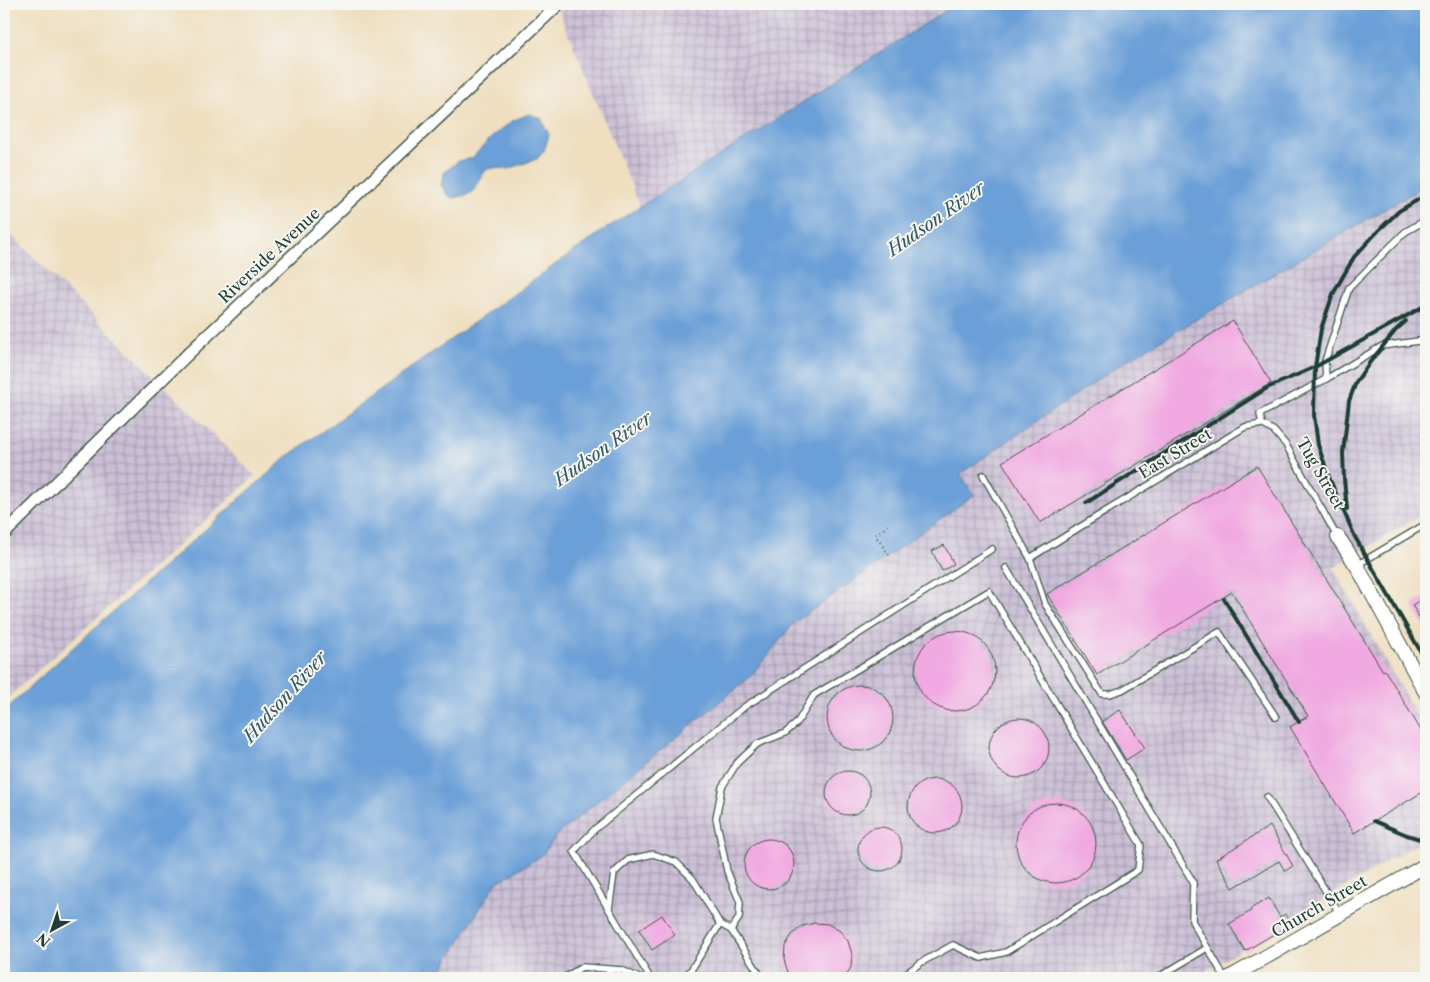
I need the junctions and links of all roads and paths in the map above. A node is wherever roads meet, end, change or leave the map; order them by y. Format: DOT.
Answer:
graph roads {
  1 [pos="559,4"];
  2 [pos="1426,220"];
  3 [pos="1426,340"];
  4 [pos="1326,379"];
  5 [pos="1262,424"];
  6 [pos="983,475"];
  7 [pos="1426,524"];
  8 [pos="889,525"];
  9 [pos="4,534"];
  10 [pos="1337,535"];
  11 [pos="992,549"];
  12 [pos="889,556"];
  13 [pos="1030,558"];
  14 [pos="1357,566"];
  15 [pos="1006,568"];
  16 [pos="1426,693"];
  17 [pos="1276,717"];
  18 [pos="1267,797"];
  19 [pos="1426,865"];
  20 [pos="609,909"];
  21 [pos="1340,914"];
  22 [pos="720,924"];
  23 [pos="731,930"];
  24 [pos="1207,948"];
  25 [pos="564,978"];
  26 [pos="639,978"];
  27 [pos="650,978"];
  28 [pos="683,978"];
  29 [pos="762,978"];
  30 [pos="898,978"];
  31 [pos="1157,978"];
  32 [pos="1225,978"];
  33 [pos="1229,978"];
  1 -- 9 [label="street, Riverside Avenue"];
  2 -- 4 [label="lane"];
  3 -- 4 [label="lane"];
  4 -- 5 [label="lane"];
  5 -- 10 [label="lane, Tug Street"];
  5 -- 13 [label="lane, East Street"];
  6 -- 13 [label="lane"];
  7 -- 14 [label="lane"];
  8 -- 12 [label="path"];
  10 -- 14 [label="street, Tug Street"];
  11 -- 20 [label="lane"];
  13 -- 17 [label="lane"];
  14 -- 16 [label="street, Tug Street"];
  15 -- 24 [label="lane"];
  18 -- 21 [label="lane"];
  19 -- 21 [label="street, Church Street"];
  20 -- 22 [label="lane"];
  20 -- 27 [label="lane"];
  21 -- 33 [label="street, Church Street"];
  22 -- 23 [label="lane"];
  22 -- 28 [label="lane"];
  23 -- 29 [label="lane"];
  23 -- 30 [label="lane"];
  24 -- 31 [label="lane"];
  24 -- 32 [label="lane"];
  25 -- 26 [label="lane"];
}
